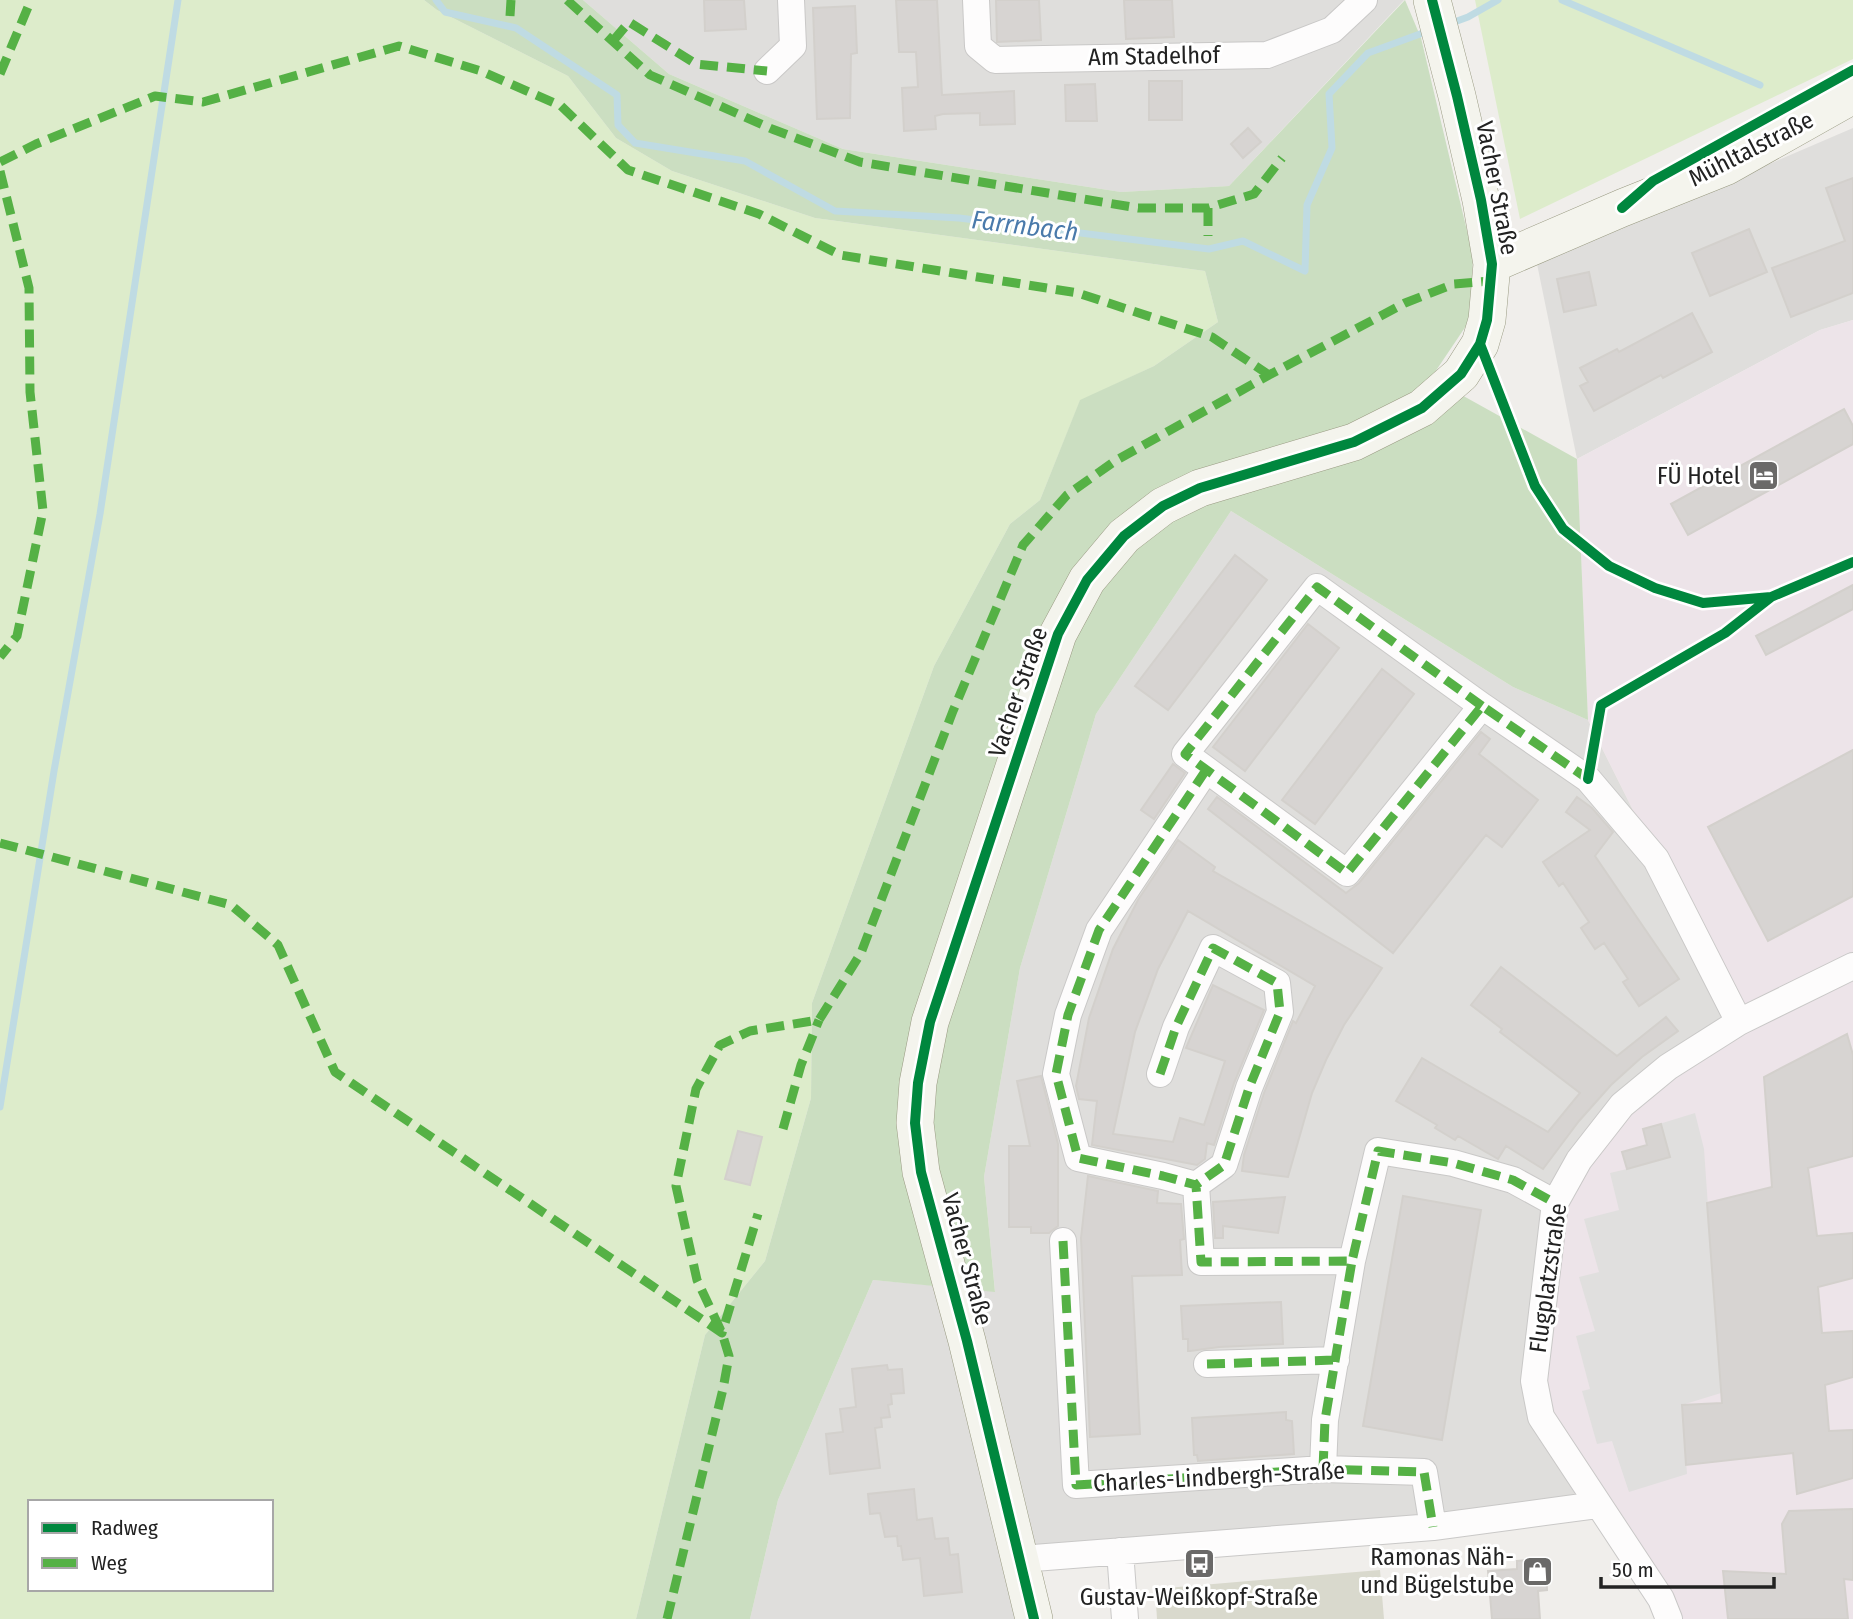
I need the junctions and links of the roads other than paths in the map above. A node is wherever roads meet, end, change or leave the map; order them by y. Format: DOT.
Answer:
graph roads {
  1 [pos="791,0"];
  2 [pos="976,0"];
  3 [pos="1364,0"];
  4 [pos="1437,16"];
  5 [pos="767,71"];
  6 [pos="1853,95"];
  7 [pos="1492,264"];
  8 [pos="1482,706"];
  9 [pos="1206,770"];
  10 [pos="1853,966"];
  11 [pos="1739,1022"];
  12 [pos="1160,1074"];
  13 [pos="1196,1185"];
  14 [pos="1555,1203"];
  15 [pos="1063,1241"];
  16 [pos="1352,1261"];
  17 [pos="1336,1360"];
  18 [pos="1207,1364"];
  19 [pos="1323,1469"];
  20 [pos="1597,1505"];
  21 [pos="1433,1527"];
  22 [pos="1120,1551"];
  23 [pos="1021,1559"];
  24 [pos="1034,1619"];
  25 [pos="1125,1619"];
  26 [pos="1669,1619"];
  1 -- 5 [label="street"];
  2 -- 3 [label="street, Am Stadelhof"];
  4 -- 7 [label="street, Vacher Straße"];
  6 -- 7 [label="street, Mühltalstraße"];
  7 -- 23 [label="street, Vacher Straße"];
  8 -- 9 [label="street"];
  8 -- 9 [label="street"];
  8 -- 11 [label="street"];
  9 -- 13 [label="street"];
  10 -- 11 [label="street, Flugplatzstraße"];
  11 -- 14 [label="street, Flugplatzstraße"];
  12 -- 13 [label="street"];
  13 -- 16 [label="street"];
  14 -- 16 [label="street"];
  14 -- 20 [label="street, Flugplatzstraße"];
  15 -- 19 [label="street, Charles-Lindbergh-Straße"];
  16 -- 17 [label="street"];
  17 -- 18 [label="street"];
  17 -- 19 [label="street"];
  19 -- 21 [label="street, Charles-Lindbergh-Straße"];
  20 -- 21 [label="street"];
  20 -- 26 [label="street, Flugplatzstraße"];
  21 -- 22 [label="street"];
  22 -- 23 [label="street"];
  22 -- 25 [label="street"];
  23 -- 24 [label="street, Vacher Straße"];
}
